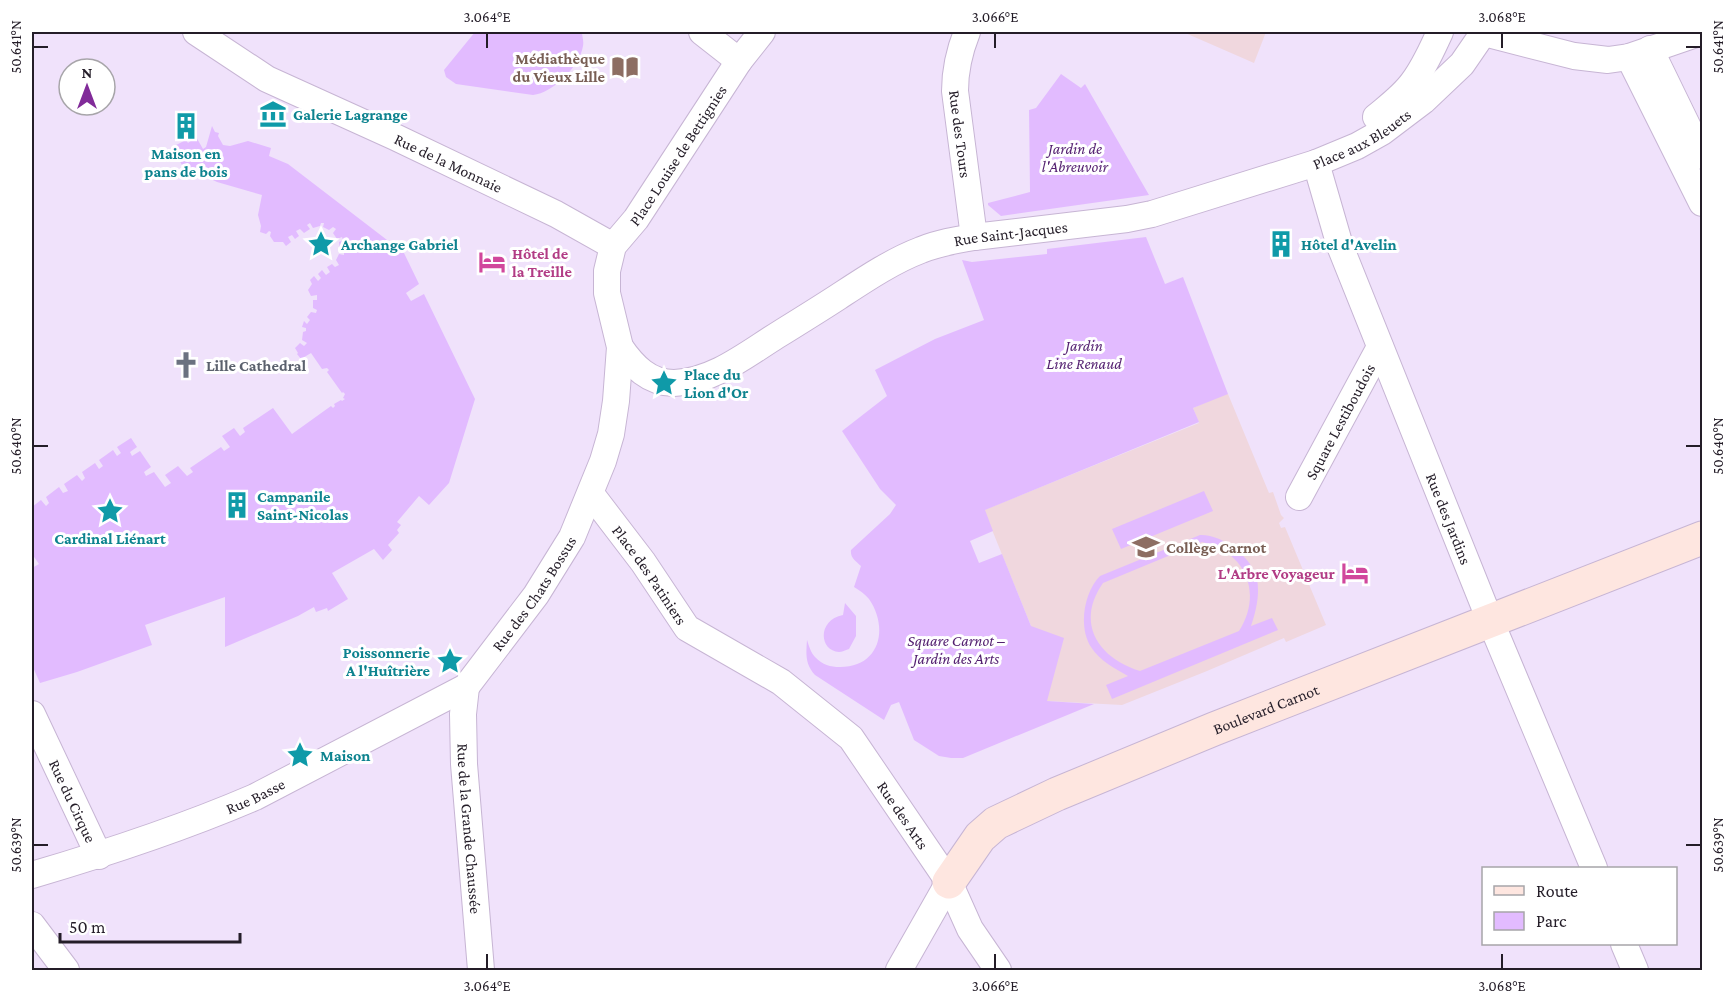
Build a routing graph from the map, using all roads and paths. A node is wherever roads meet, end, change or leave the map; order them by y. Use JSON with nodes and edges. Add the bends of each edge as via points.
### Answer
{"nodes":[{"id":1,"x":196,"y":32,"type":"edge"},
{"id":2,"x":702,"y":32,"type":"edge"},
{"id":3,"x":762,"y":32,"type":"edge"},
{"id":4,"x":967,"y":32,"type":"edge"},
{"id":5,"x":1440,"y":32,"type":"edge"},
{"id":6,"x":1483,"y":32,"type":"edge"},
{"id":7,"x":1702,"y":32,"type":"edge"},
{"id":8,"x":1639,"y":53,"type":"junction"},
{"id":9,"x":739,"y":61,"type":"junction"},
{"id":10,"x":1702,"y":156,"type":"edge"},
{"id":11,"x":1316,"y":163,"type":"junction"},
{"id":12,"x":1702,"y":203,"type":"edge"},
{"id":13,"x":974,"y":237,"type":"junction"},
{"id":14,"x":613,"y":246,"type":"junction"},
{"id":15,"x":620,"y":347,"type":"junction"},
{"id":16,"x":1380,"y":347,"type":"junction"},
{"id":17,"x":591,"y":494,"type":"junction"},
{"id":18,"x":1299,"y":497,"type":"dead end"},
{"id":19,"x":1702,"y":538,"type":"edge"},
{"id":20,"x":1491,"y":620,"type":"junction"},
{"id":21,"x":781,"y":682,"type":"joint"},
{"id":22,"x":466,"y":687,"type":"junction"},
{"id":23,"x":32,"y":714,"type":"edge"},
{"id":24,"x":99,"y":856,"type":"junction"},
{"id":25,"x":1594,"y":867,"type":"edge"},
{"id":26,"x":32,"y":875,"type":"edge"},
{"id":27,"x":949,"y":882,"type":"junction"},
{"id":28,"x":32,"y":925,"type":"edge"},
{"id":29,"x":1624,"y":945,"type":"edge"},
{"id":30,"x":66,"y":970,"type":"edge"},
{"id":31,"x":481,"y":970,"type":"edge"},
{"id":32,"x":899,"y":970,"type":"edge"},
{"id":33,"x":998,"y":970,"type":"edge"},
{"id":34,"x":1635,"y":970,"type":"edge"}],
"edges":[{"from":1,"to":14,"type":"street","name":"Rue de la Monnaie","via":[[267,79],[543,208]]},
{"from":2,"to":9,"type":"street"},
{"from":3,"to":9,"type":"street","name":"Place Louise de Bettignies"},
{"from":4,"to":13,"type":"street","name":"Rue des Tours","via":[[959,51],[955,91]]},
{"from":5,"to":11,"type":"street","name":"Place aux Bleuets","via":[[1405,92]]},
{"from":6,"to":8,"type":"street","via":[[1574,56],[1608,60]]},
{"from":6,"to":11,"type":"street","name":"Place aux Bleuets","via":[[1457,70],[1407,113],[1357,146]]},
{"from":7,"to":8,"type":"street"},
{"from":8,"to":10,"type":"street"},
{"from":8,"to":12,"type":"street"},
{"from":9,"to":14,"type":"street","name":"Place Louise de Bettignies","via":[[636,219]]},
{"from":11,"to":13,"type":"street","name":"Rue Saint-Jacques","via":[[1152,214]]},
{"from":11,"to":16,"type":"street","name":"Rue des Jardins","via":[[1340,246]]},
{"from":13,"to":15,"type":"street","name":"Rue Saint-Jacques","via":[[920,250],[859,283],[731,364],[695,379],[666,382],[652,378]]},
{"from":14,"to":15,"type":"street","name":"Place Louise de Bettignies","via":[[607,293]]},
{"from":15,"to":17,"type":"street","via":[[613,428]]},
{"from":16,"to":18,"type":"street","name":"Square Lestiboudois"},
{"from":16,"to":20,"type":"street","name":"Rue des Jardins"},
{"from":17,"to":21,"type":"street","name":"Place des Patiniers","via":[[687,628]]},
{"from":17,"to":22,"type":"street","name":"Rue des Chats Bossus","via":[[572,537],[536,595]]},
{"from":19,"to":20,"type":"street","name":"Boulevard Carnot"},
{"from":20,"to":25,"type":"street","name":"Rue des Jardins"},
{"from":20,"to":27,"type":"street","name":"Boulevard Carnot","via":[[1214,729],[996,823],[980,837]]},
{"from":21,"to":27,"type":"street","name":"Rue des Arts","via":[[851,738]]},
{"from":22,"to":24,"type":"street","name":"Rue Basse","via":[[255,797]]},
{"from":22,"to":31,"type":"street","name":"Rue de la Grande Chaussée","via":[[464,764]]},
{"from":23,"to":24,"type":"street","name":"Rue du Cirque"},
{"from":24,"to":26,"type":"street","name":"Rue Basse"},
{"from":27,"to":32,"type":"street","name":"Boulevard Carnot"},
{"from":27,"to":33,"type":"street","name":"Rue des Arts","via":[[970,929]]},
{"from":28,"to":30,"type":"street"},
{"from":29,"to":34,"type":"street"}]}
